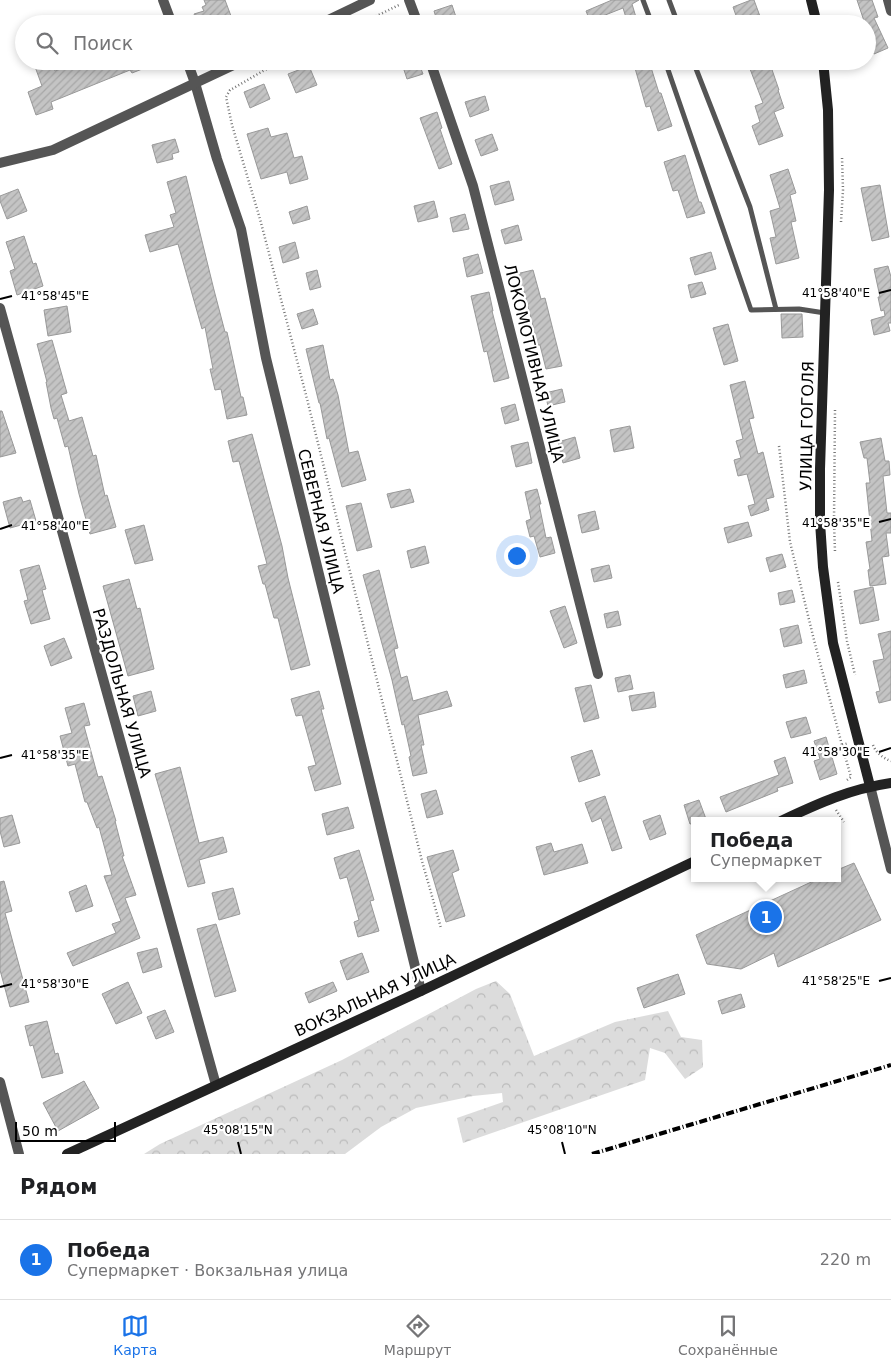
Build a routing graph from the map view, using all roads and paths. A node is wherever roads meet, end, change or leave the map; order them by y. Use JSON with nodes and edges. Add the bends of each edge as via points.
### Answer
{"nodes":[{"id":1,"x":162,"y":0,"type":"edge"},
{"id":2,"x":370,"y":0,"type":"edge"},
{"id":3,"x":410,"y":0,"type":"edge"},
{"id":4,"x":643,"y":0,"type":"edge"},
{"id":5,"x":669,"y":0,"type":"edge"},
{"id":6,"x":811,"y":0,"type":"edge"},
{"id":7,"x":888,"y":0,"type":"edge"},
{"id":8,"x":891,"y":11,"type":"edge"},
{"id":9,"x":168,"y":15,"type":"edge"},
{"id":10,"x":339,"y":15,"type":"edge"},
{"id":11,"x":379,"y":15,"type":"edge"},
{"id":12,"x":415,"y":15,"type":"edge"},
{"id":13,"x":649,"y":15,"type":"edge"},
{"id":14,"x":675,"y":15,"type":"edge"},
{"id":15,"x":815,"y":15,"type":"edge"},
{"id":16,"x":190,"y":70,"type":"edge"},
{"id":17,"x":223,"y":70,"type":"edge"},
{"id":18,"x":264,"y":70,"type":"edge"},
{"id":19,"x":433,"y":70,"type":"edge"},
{"id":20,"x":667,"y":70,"type":"edge"},
{"id":21,"x":697,"y":70,"type":"edge"},
{"id":22,"x":824,"y":70,"type":"edge"},
{"id":23,"x":195,"y":83,"type":"junction"},
{"id":24,"x":841,"y":150,"type":"dead end"},
{"id":25,"x":0,"y":163,"type":"edge"},
{"id":26,"x":841,"y":228,"type":"dead end"},
{"id":27,"x":0,"y":308,"type":"edge"},
{"id":28,"x":776,"y":309,"type":"junction"},
{"id":29,"x":825,"y":313,"type":"junction"},
{"id":30,"x":835,"y":404,"type":"dead end"},
{"id":31,"x":779,"y":446,"type":"dead end"},
{"id":32,"x":835,"y":557,"type":"dead end"},
{"id":33,"x":837,"y":576,"type":"dead end"},
{"id":34,"x":598,"y":674,"type":"dead end"},
{"id":35,"x":856,"y":680,"type":"dead end"},
{"id":36,"x":858,"y":741,"type":"junction"},
{"id":37,"x":842,"y":745,"type":"junction"},
{"id":38,"x":891,"y":761,"type":"edge"},
{"id":39,"x":847,"y":781,"type":"dead end"},
{"id":40,"x":891,"y":783,"type":"edge"},
{"id":41,"x":870,"y":786,"type":"junction"},
{"id":42,"x":830,"y":798,"type":"junction"},
{"id":43,"x":790,"y":817,"type":"edge"},
{"id":44,"x":844,"y":822,"type":"dead end"},
{"id":45,"x":691,"y":863,"type":"edge"},
{"id":46,"x":891,"y":869,"type":"edge"},
{"id":47,"x":441,"y":928,"type":"dead end"},
{"id":48,"x":422,"y":991,"type":"junction"},
{"id":49,"x":0,"y":1082,"type":"edge"},
{"id":50,"x":216,"y":1085,"type":"junction"},
{"id":51,"x":19,"y":1154,"type":"edge"},
{"id":52,"x":68,"y":1154,"type":"edge"}],
"edges":[{"from":1,"to":9,"type":"street"},
{"from":2,"to":10,"type":"street"},
{"from":3,"to":11,"type":"path"},
{"from":3,"to":12,"type":"street"},
{"from":4,"to":13,"type":"lane"},
{"from":5,"to":14,"type":"lane"},
{"from":6,"to":15,"type":"main road"},
{"from":7,"to":8,"type":"street"},
{"from":16,"to":23,"type":"street","name":"СЕВЕРНАЯ УЛИЦА"},
{"from":17,"to":23,"type":"street"},
{"from":18,"to":47,"type":"path","via":[[230,90],[226,97],[306,395]]},
{"from":19,"to":34,"type":"street","name":"ЛОКОМОТИВНАЯ УЛИЦА","via":[[473,186]]},
{"from":20,"to":28,"type":"lane","via":[[751,310]]},
{"from":21,"to":28,"type":"lane","via":[[750,207]]},
{"from":22,"to":29,"type":"main road","name":"УЛИЦА ГОГОЛЯ","via":[[829,190]]},
{"from":23,"to":25,"type":"street","via":[[53,150]]},
{"from":23,"to":48,"type":"street","name":"СЕВЕРНАЯ УЛИЦА","via":[[216,159],[241,229],[266,358]]},
{"from":24,"to":26,"type":"path"},
{"from":27,"to":50,"type":"street","name":"РАЗДОЛЬНАЯ УЛИЦА"},
{"from":28,"to":29,"type":"lane"},
{"from":29,"to":36,"type":"main road","name":"УЛИЦА ГОГОЛЯ","via":[[820,469],[823,568],[834,643]]},
{"from":30,"to":32,"type":"path"},
{"from":31,"to":37,"type":"path","via":[[790,542]]},
{"from":33,"to":35,"type":"path"},
{"from":36,"to":37,"type":"path"},
{"from":36,"to":38,"type":"path","via":[[870,738],[875,751]]},
{"from":36,"to":41,"type":"main road","name":"УЛИЦА ГОГОЛЯ"},
{"from":37,"to":39,"type":"path","via":[[850,777]]},
{"from":40,"to":41,"type":"main road"},
{"from":41,"to":42,"type":"main road"},
{"from":41,"to":46,"type":"street"},
{"from":42,"to":43,"type":"main road"},
{"from":42,"to":44,"type":"path"},
{"from":45,"to":48,"type":"main road","name":"ВОКЗАЛЬНАЯ УЛИЦА"},
{"from":48,"to":50,"type":"main road","name":"ВОКЗАЛЬНАЯ УЛИЦА"},
{"from":49,"to":51,"type":"street"},
{"from":50,"to":52,"type":"main road","name":"ВОКЗАЛЬНАЯ УЛИЦА"}]}
